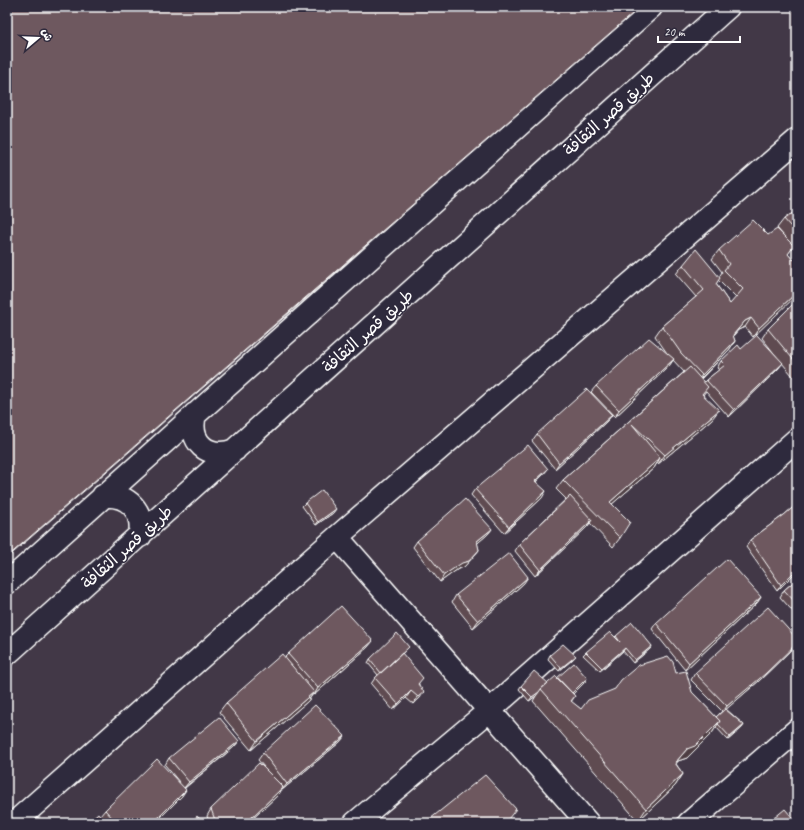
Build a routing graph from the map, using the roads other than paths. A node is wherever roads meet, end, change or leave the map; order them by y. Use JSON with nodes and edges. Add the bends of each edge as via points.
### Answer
{"nodes":[{"id":1,"x":651,"y":7,"type":"edge"},
{"id":2,"x":728,"y":7,"type":"edge"},
{"id":3,"x":797,"y":140,"type":"edge"},
{"id":4,"x":195,"y":414,"type":"junction"},
{"id":5,"x":797,"y":438,"type":"edge"},
{"id":6,"x":235,"y":450,"type":"junction"},
{"id":7,"x":103,"y":496,"type":"junction"},
{"id":8,"x":140,"y":536,"type":"junction"},
{"id":9,"x":336,"y":537,"type":"junction"},
{"id":10,"x":7,"y":583,"type":"edge"},
{"id":11,"x":7,"y":654,"type":"edge"},
{"id":12,"x":490,"y":710,"type":"junction"},
{"id":13,"x":797,"y":730,"type":"edge"},
{"id":14,"x":14,"y":823,"type":"edge"},
{"id":15,"x":355,"y":823,"type":"edge"},
{"id":16,"x":588,"y":823,"type":"edge"},
{"id":17,"x":689,"y":823,"type":"edge"}],
"edges":[{"from":1,"to":4,"type":"street"},
{"from":2,"to":6,"type":"street","name":"طريق قصر الثقافة"},
{"from":3,"to":9,"type":"street"},
{"from":4,"to":6,"type":"street","via":[[193,432],[202,447],[218,454]]},
{"from":4,"to":7,"type":"street"},
{"from":5,"to":12,"type":"street"},
{"from":6,"to":8,"type":"street","name":"طريق قصر الثقافة"},
{"from":7,"to":8,"type":"street","via":[[122,497],[136,509],[141,527]]},
{"from":7,"to":10,"type":"street"},
{"from":8,"to":11,"type":"street","name":"طريق قصر الثقافة"},
{"from":9,"to":12,"type":"street"},
{"from":9,"to":14,"type":"street"},
{"from":12,"to":15,"type":"street"},
{"from":12,"to":16,"type":"street"},
{"from":13,"to":17,"type":"street"}]}
